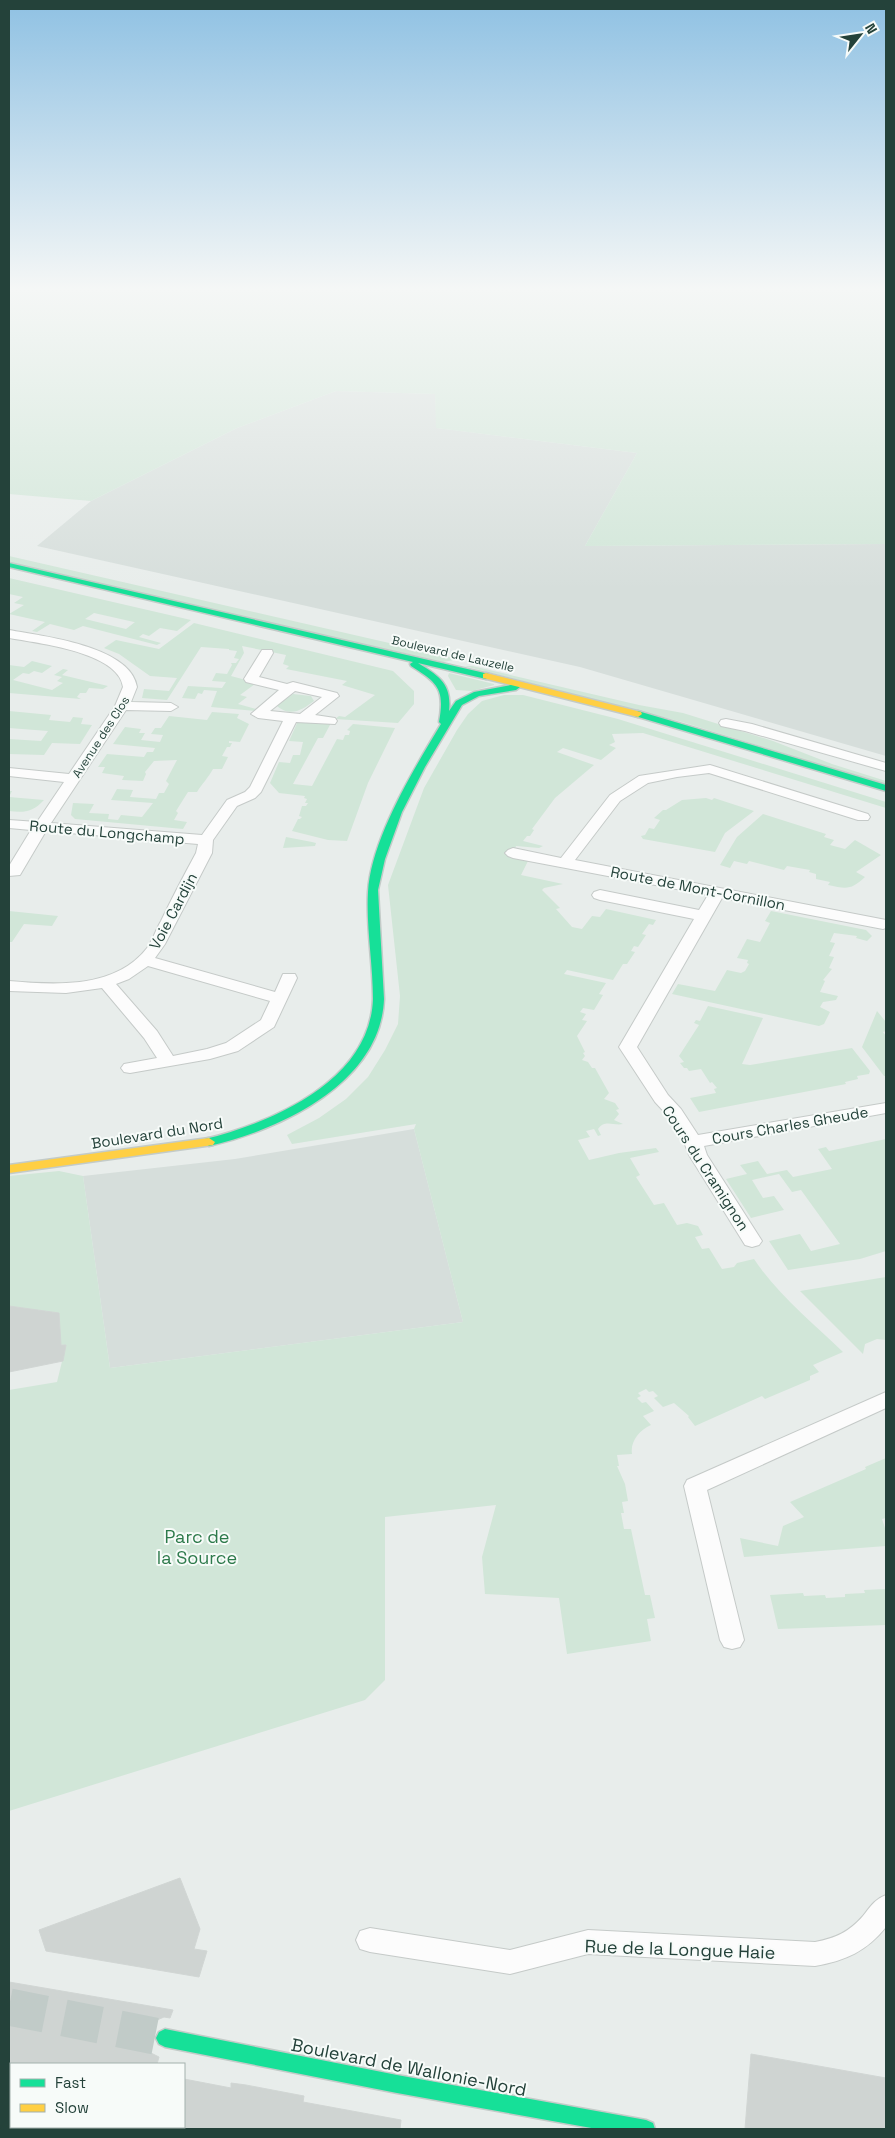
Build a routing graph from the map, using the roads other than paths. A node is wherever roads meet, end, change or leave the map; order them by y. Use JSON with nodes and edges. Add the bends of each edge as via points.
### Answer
{"nodes":[{"id":1,"x":9,"y":553,"type":"edge"},
{"id":2,"x":9,"y":565,"type":"edge"},
{"id":3,"x":111,"y":577,"type":"dead end"},
{"id":4,"x":9,"y":634,"type":"edge"},
{"id":5,"x":267,"y":653,"type":"dead end"},
{"id":6,"x":392,"y":654,"type":"junction"},
{"id":7,"x":443,"y":665,"type":"junction"},
{"id":8,"x":491,"y":665,"type":"dead end"},
{"id":9,"x":433,"y":676,"type":"junction"},
{"id":10,"x":529,"y":686,"type":"junction"},
{"id":11,"x":289,"y":689,"type":"junction"},
{"id":12,"x":122,"y":706,"type":"junction"},
{"id":13,"x":171,"y":707,"type":"dead end"},
{"id":14,"x":298,"y":717,"type":"junction"},
{"id":15,"x":330,"y":721,"type":"dead end"},
{"id":16,"x":721,"y":721,"type":"joint"},
{"id":17,"x":441,"y":732,"type":"junction"},
{"id":18,"x":886,"y":767,"type":"edge"},
{"id":19,"x":9,"y":772,"type":"edge"},
{"id":20,"x":886,"y":774,"type":"edge"},
{"id":21,"x":74,"y":779,"type":"junction"},
{"id":22,"x":886,"y":788,"type":"edge"},
{"id":23,"x":863,"y":817,"type":"dead end"},
{"id":24,"x":9,"y":824,"type":"edge"},
{"id":25,"x":42,"y":827,"type":"junction"},
{"id":26,"x":206,"y":840,"type":"junction"},
{"id":27,"x":513,"y":853,"type":"dead end"},
{"id":28,"x":566,"y":862,"type":"junction"},
{"id":29,"x":9,"y":871,"type":"edge"},
{"id":30,"x":717,"y":892,"type":"junction"},
{"id":31,"x":600,"y":895,"type":"dead end"},
{"id":32,"x":705,"y":916,"type":"junction"},
{"id":33,"x":885,"y":924,"type":"edge"},
{"id":34,"x":145,"y":960,"type":"junction"},
{"id":35,"x":289,"y":978,"type":"dead end"},
{"id":36,"x":105,"y":981,"type":"junction"},
{"id":37,"x":9,"y":986,"type":"edge"},
{"id":38,"x":280,"y":999,"type":"junction"},
{"id":39,"x":168,"y":1062,"type":"junction"},
{"id":40,"x":130,"y":1068,"type":"dead end"},
{"id":41,"x":886,"y":1108,"type":"edge"},
{"id":42,"x":693,"y":1142,"type":"junction"},
{"id":43,"x":9,"y":1169,"type":"edge"},
{"id":44,"x":752,"y":1241,"type":"dead end"},
{"id":45,"x":886,"y":1399,"type":"edge"},
{"id":46,"x":732,"y":1640,"type":"dead end"},
{"id":47,"x":886,"y":1907,"type":"edge"},
{"id":48,"x":370,"y":1940,"type":"dead end"},
{"id":49,"x":165,"y":2038,"type":"tunnel mouth"},
{"id":50,"x":646,"y":2129,"type":"edge"}],
"edges":[{"from":1,"to":3,"type":"main road"},
{"from":2,"to":6,"type":"main road","name":"Boulevard de Lauzelle"},
{"from":4,"to":12,"type":"street","name":"Avenue des Clos","via":[[81,650],[112,662],[121,669],[130,684],[130,693]]},
{"from":5,"to":11,"type":"street","via":[[251,679]]},
{"from":6,"to":7,"type":"main road","name":"Boulevard de Lauzelle"},
{"from":6,"to":9,"type":"main road","name":"Boulevard du Nord"},
{"from":7,"to":8,"type":"main road"},
{"from":7,"to":9,"type":"main road"},
{"from":7,"to":10,"type":"main road","name":"Boulevard de Lauzelle"},
{"from":9,"to":17,"type":"main road","name":"Boulevard du Nord","via":[[443,684],[449,701]]},
{"from":10,"to":17,"type":"main road","name":"Boulevard du Nord","via":[[477,694],[459,703]]},
{"from":10,"to":22,"type":"main road","name":"Boulevard de Lauzelle","via":[[676,724]]},
{"from":11,"to":14,"type":"street","via":[[258,714]]},
{"from":11,"to":14,"type":"street","via":[[293,686],[332,696]]},
{"from":12,"to":13,"type":"street"},
{"from":12,"to":21,"type":"street","name":"Avenue des Clos"},
{"from":14,"to":15,"type":"street"},
{"from":14,"to":26,"type":"street","name":"Voie Cardijn","via":[[256,790],[232,803]]},
{"from":16,"to":18,"type":"street"},
{"from":16,"to":20,"type":"main road"},
{"from":17,"to":43,"type":"main road","name":"Boulevard du Nord","via":[[394,818],[380,855],[373,886],[378,1014],[372,1036],[352,1066],[320,1095],[301,1107],[229,1138],[193,1146]]},
{"from":19,"to":21,"type":"street"},
{"from":21,"to":25,"type":"street","name":"Avenue des Clos"},
{"from":23,"to":28,"type":"street","via":[[710,769],[677,773],[644,779],[615,798]]},
{"from":24,"to":25,"type":"street","name":"Route du Longchamp"},
{"from":25,"to":26,"type":"street","name":"Route du Longchamp"},
{"from":25,"to":29,"type":"street","name":"Avenue des Clos","via":[[15,872]]},
{"from":26,"to":34,"type":"street","name":"Voie Cardijn","via":[[204,853],[153,951]]},
{"from":27,"to":28,"type":"street","name":"Route de Mont-Cornillon"},
{"from":28,"to":30,"type":"street","name":"Route de Mont-Cornillon"},
{"from":30,"to":32,"type":"street","name":"Cours du Cramignon"},
{"from":30,"to":33,"type":"street","name":"Route de Mont-Cornillon"},
{"from":31,"to":32,"type":"street"},
{"from":32,"to":42,"type":"street","name":"Cours du Cramignon","via":[[628,1047]]},
{"from":34,"to":36,"type":"street","name":"Voie Cardijn"},
{"from":34,"to":38,"type":"street"},
{"from":35,"to":38,"type":"street"},
{"from":36,"to":37,"type":"street","name":"Voie Cardijn","via":[[58,990]]},
{"from":36,"to":39,"type":"street","via":[[151,1036]]},
{"from":38,"to":39,"type":"street","via":[[268,1023],[232,1047]]},
{"from":39,"to":40,"type":"street"},
{"from":41,"to":42,"type":"street","name":"Cours Charles Gheude"},
{"from":42,"to":44,"type":"street","name":"Cours du Cramignon"},
{"from":45,"to":46,"type":"street","via":[[695,1486]]},
{"from":47,"to":48,"type":"street","name":"Rue de la Longue Haie","via":[[862,1937],[837,1951],[815,1954],[588,1942],[510,1962]]},
{"from":49,"to":50,"type":"main road","name":"Boulevard de Wallonie-Nord"}]}
